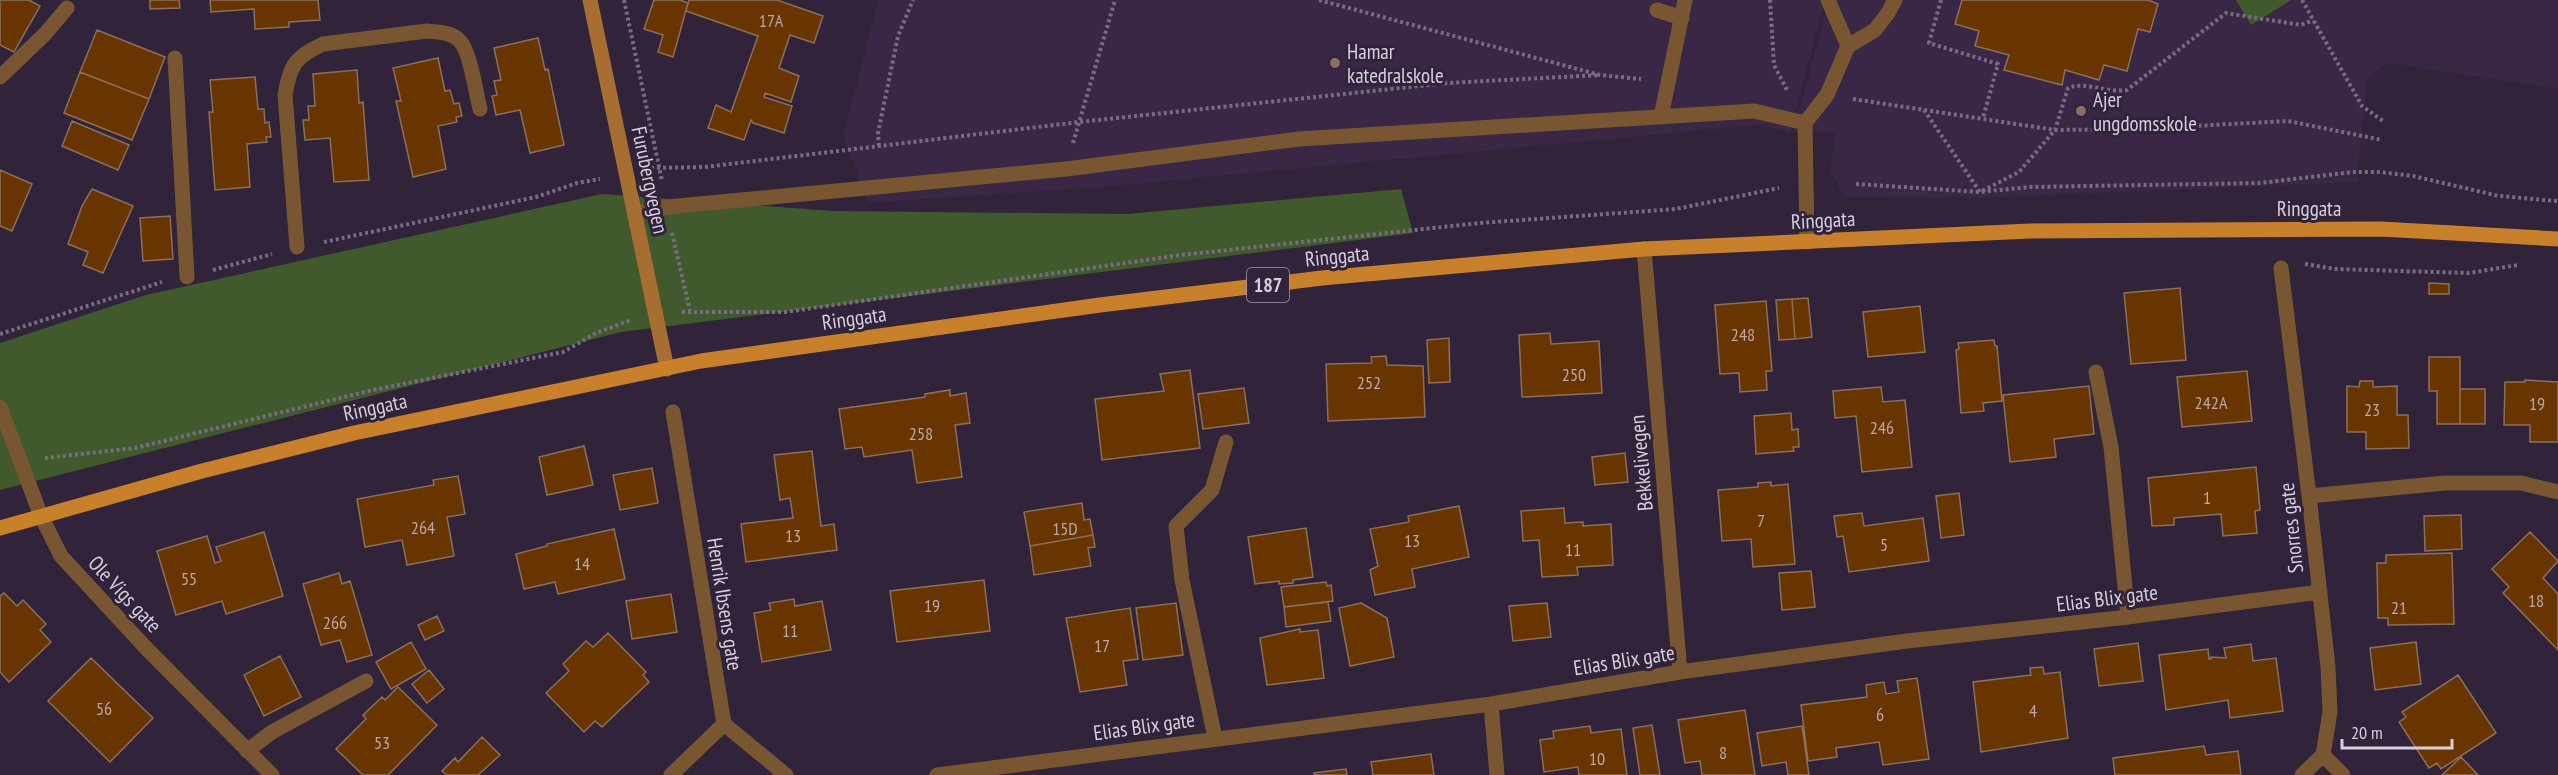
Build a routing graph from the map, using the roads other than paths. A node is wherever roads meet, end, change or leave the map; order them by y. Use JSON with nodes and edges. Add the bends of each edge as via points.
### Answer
{"nodes":[{"id":1,"x":590,"y":0,"type":"edge"},
{"id":2,"x":1685,"y":0,"type":"edge"},
{"id":3,"x":1828,"y":0,"type":"edge"},
{"id":4,"x":1894,"y":0,"type":"edge"},
{"id":5,"x":67,"y":8,"type":"dead end"},
{"id":6,"x":1657,"y":10,"type":"dead end"},
{"id":7,"x":1682,"y":18,"type":"junction"},
{"id":8,"x":1848,"y":46,"type":"junction"},
{"id":9,"x":175,"y":58,"type":"dead end"},
{"id":10,"x":0,"y":77,"type":"edge"},
{"id":11,"x":480,"y":109,"type":"dead end"},
{"id":12,"x":1661,"y":117,"type":"junction"},
{"id":13,"x":1805,"y":123,"type":"junction"},
{"id":14,"x":636,"y":213,"type":"junction"},
{"id":15,"x":2558,"y":239,"type":"edge"},
{"id":16,"x":1807,"y":242,"type":"junction"},
{"id":17,"x":297,"y":247,"type":"dead end"},
{"id":18,"x":1644,"y":249,"type":"junction"},
{"id":19,"x":2281,"y":268,"type":"dead end"},
{"id":20,"x":187,"y":277,"type":"dead end"},
{"id":21,"x":667,"y":369,"type":"junction"},
{"id":22,"x":2096,"y":372,"type":"dead end"},
{"id":23,"x":0,"y":407,"type":"edge"},
{"id":24,"x":673,"y":412,"type":"dead end"},
{"id":25,"x":1226,"y":442,"type":"dead end"},
{"id":26,"x":2558,"y":492,"type":"edge"},
{"id":27,"x":2309,"y":496,"type":"junction"},
{"id":28,"x":41,"y":516,"type":"junction"},
{"id":29,"x":0,"y":528,"type":"edge"},
{"id":30,"x":2320,"y":592,"type":"junction"},
{"id":31,"x":2128,"y":617,"type":"junction"},
{"id":32,"x":1680,"y":672,"type":"junction"},
{"id":33,"x":366,"y":681,"type":"dead end"},
{"id":34,"x":1491,"y":704,"type":"junction"},
{"id":35,"x":724,"y":724,"type":"junction"},
{"id":36,"x":1215,"y":738,"type":"junction"},
{"id":37,"x":247,"y":751,"type":"junction"},
{"id":38,"x":2323,"y":756,"type":"junction"},
{"id":39,"x":272,"y":775,"type":"edge"},
{"id":40,"x":671,"y":775,"type":"edge"},
{"id":41,"x":786,"y":775,"type":"edge"},
{"id":42,"x":937,"y":775,"type":"edge"},
{"id":43,"x":1497,"y":775,"type":"edge"},
{"id":44,"x":2302,"y":775,"type":"edge"},
{"id":45,"x":2343,"y":775,"type":"edge"}],
"edges":[{"from":1,"to":14,"type":"main road","name":"Furubergvegen"},
{"from":2,"to":7,"type":"street"},
{"from":3,"to":8,"type":"street"},
{"from":4,"to":8,"type":"street","via":[[1875,30]]},
{"from":5,"to":10,"type":"street"},
{"from":6,"to":7,"type":"street"},
{"from":7,"to":12,"type":"street"},
{"from":8,"to":13,"type":"street","via":[[1827,95]]},
{"from":9,"to":20,"type":"street"},
{"from":11,"to":17,"type":"street","via":[[466,52],[460,40],[444,32],[323,44],[308,51],[288,72],[285,95]]},
{"from":12,"to":13,"type":"street","via":[[1754,111]]},
{"from":12,"to":14,"type":"street","via":[[1299,139],[1066,169]]},
{"from":13,"to":16,"type":"street"},
{"from":14,"to":21,"type":"main road","name":"Furubergvegen"},
{"from":15,"to":16,"type":"main road","name":"Ringgata","number":"187","via":[[2313,229],[2030,231]]},
{"from":16,"to":18,"type":"main road","name":"Ringgata","number":"187"},
{"from":18,"to":21,"type":"main road","name":"Ringgata","number":"187","via":[[1322,278],[1112,303]]},
{"from":18,"to":32,"type":"street","name":"Bekkelivegen"},
{"from":19,"to":27,"type":"street","name":"Snorres gate"},
{"from":21,"to":28,"type":"main road","name":"Ringgata","number":"187","via":[[354,433]]},
{"from":22,"to":31,"type":"street","via":[[2110,447]]},
{"from":23,"to":28,"type":"street","name":"Ole Vigs gate"},
{"from":24,"to":35,"type":"street","name":"Henrik Ibsens gate"},
{"from":25,"to":36,"type":"street","via":[[1212,490],[1176,526],[1182,580]]},
{"from":26,"to":27,"type":"street","via":[[2521,483],[2445,483]]},
{"from":27,"to":30,"type":"street","name":"Snorres gate"},
{"from":28,"to":29,"type":"main road","name":"Ringgata","number":"187"},
{"from":28,"to":37,"type":"street","name":"Ole Vigs gate","via":[[61,556]]},
{"from":30,"to":31,"type":"street","name":"Elias Blix gate"},
{"from":30,"to":38,"type":"street","name":"Snorres gate","via":[[2330,712]]},
{"from":31,"to":32,"type":"street","name":"Elias Blix gate","via":[[1907,641]]},
{"from":32,"to":34,"type":"street","name":"Elias Blix gate"},
{"from":33,"to":37,"type":"street","via":[[272,732]]},
{"from":34,"to":36,"type":"street","name":"Elias Blix gate"},
{"from":34,"to":43,"type":"street"},
{"from":35,"to":40,"type":"street"},
{"from":35,"to":41,"type":"street"},
{"from":36,"to":42,"type":"street","name":"Elias Blix gate"},
{"from":37,"to":39,"type":"street","name":"Ole Vigs gate"},
{"from":38,"to":44,"type":"street"},
{"from":38,"to":45,"type":"street"}]}
